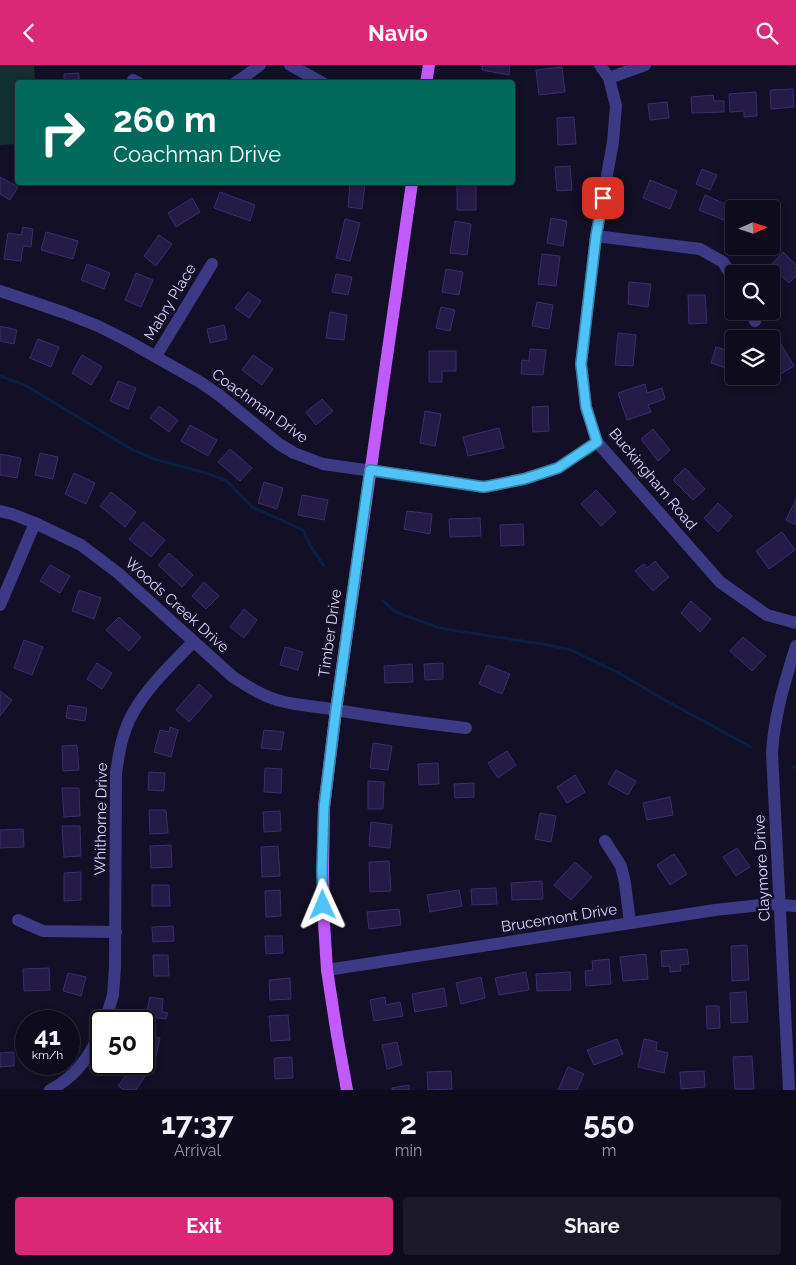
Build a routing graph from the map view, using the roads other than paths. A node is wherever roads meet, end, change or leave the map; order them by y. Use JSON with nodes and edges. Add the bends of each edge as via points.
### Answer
{"nodes":[{"id":1,"x":260,"y":65,"type":"edge"},
{"id":2,"x":290,"y":65,"type":"edge"},
{"id":3,"x":429,"y":65,"type":"edge"},
{"id":4,"x":600,"y":65,"type":"edge"},
{"id":5,"x":645,"y":65,"type":"edge"},
{"id":6,"x":610,"y":78,"type":"junction"},
{"id":7,"x":240,"y":80,"type":"edge"},
{"id":8,"x":318,"y":80,"type":"edge"},
{"id":9,"x":426,"y":80,"type":"edge"},
{"id":10,"x":412,"y":185,"type":"edge"},
{"id":11,"x":596,"y":236,"type":"junction"},
{"id":12,"x":212,"y":263,"type":"dead end"},
{"id":13,"x":725,"y":265,"type":"edge"},
{"id":14,"x":0,"y":291,"type":"edge"},
{"id":15,"x":156,"y":356,"type":"junction"},
{"id":16,"x":597,"y":442,"type":"junction"},
{"id":17,"x":370,"y":470,"type":"junction"},
{"id":18,"x":0,"y":511,"type":"edge"},
{"id":19,"x":35,"y":523,"type":"junction"},
{"id":20,"x":0,"y":605,"type":"edge"},
{"id":21,"x":796,"y":623,"type":"edge"},
{"id":22,"x":193,"y":642,"type":"junction"},
{"id":23,"x":796,"y":646,"type":"edge"},
{"id":24,"x":336,"y":710,"type":"junction"},
{"id":25,"x":466,"y":729,"type":"dead end"},
{"id":26,"x":605,"y":841,"type":"dead end"},
{"id":27,"x":780,"y":905,"type":"junction"},
{"id":28,"x":796,"y":906,"type":"edge"},
{"id":29,"x":18,"y":919,"type":"dead end"},
{"id":30,"x":630,"y":923,"type":"junction"},
{"id":31,"x":116,"y":932,"type":"junction"},
{"id":32,"x":327,"y":970,"type":"junction"},
{"id":33,"x":108,"y":1010,"type":"edge"},
{"id":34,"x":90,"y":1051,"type":"edge"},
{"id":35,"x":50,"y":1090,"type":"edge"},
{"id":36,"x":348,"y":1090,"type":"edge"},
{"id":37,"x":789,"y":1090,"type":"edge"}],
"edges":[{"from":1,"to":7,"type":"street"},
{"from":2,"to":8,"type":"street"},
{"from":3,"to":9,"type":"main road"},
{"from":4,"to":6,"type":"street","name":"Buckingham Road"},
{"from":5,"to":6,"type":"street"},
{"from":6,"to":11,"type":"street","name":"Buckingham Road","via":[[616,107],[613,142]]},
{"from":10,"to":17,"type":"main road","name":"Timber Drive"},
{"from":11,"to":13,"type":"street","via":[[700,249]]},
{"from":11,"to":16,"type":"street","name":"Buckingham Road","via":[[581,364],[586,407]]},
{"from":12,"to":15,"type":"street","name":"Mabry Place"},
{"from":14,"to":15,"type":"street","name":"Coachman Drive","via":[[98,326]]},
{"from":15,"to":17,"type":"street","name":"Coachman Drive","via":[[206,386],[294,453],[323,464]]},
{"from":16,"to":17,"type":"street","name":"Coachman Drive","via":[[558,468],[484,487]]},
{"from":16,"to":21,"type":"street","name":"Buckingham Road","via":[[720,582],[767,615]]},
{"from":17,"to":24,"type":"main road","name":"Timber Drive"},
{"from":18,"to":19,"type":"street","name":"Woods Creek Drive"},
{"from":19,"to":20,"type":"street"},
{"from":19,"to":22,"type":"street","name":"Woods Creek Drive","via":[[88,550]]},
{"from":22,"to":24,"type":"street","name":"Woods Creek Drive","via":[[233,677],[263,695]]},
{"from":22,"to":31,"type":"street","name":"Whithorne Drive","via":[[145,696],[124,733],[115,782]]},
{"from":23,"to":27,"type":"street","name":"Claymore Drive","via":[[773,735]]},
{"from":24,"to":25,"type":"street","name":"Woods Creek Drive"},
{"from":24,"to":32,"type":"main road","name":"Timber Drive","via":[[324,807],[322,870]]},
{"from":26,"to":30,"type":"street","via":[[621,866]]},
{"from":27,"to":28,"type":"street","name":"Brucemont Drive"},
{"from":27,"to":30,"type":"street","name":"Brucemont Drive","via":[[747,906]]},
{"from":27,"to":37,"type":"street","name":"Claymore Drive"},
{"from":29,"to":31,"type":"street","via":[[43,931]]},
{"from":30,"to":32,"type":"street","name":"Brucemont Drive"},
{"from":31,"to":33,"type":"street","name":"Whithorne Drive","via":[[113,995]]},
{"from":32,"to":36,"type":"main road","name":"Timber Drive"},
{"from":34,"to":35,"type":"street","via":[[68,1078]]}]}
